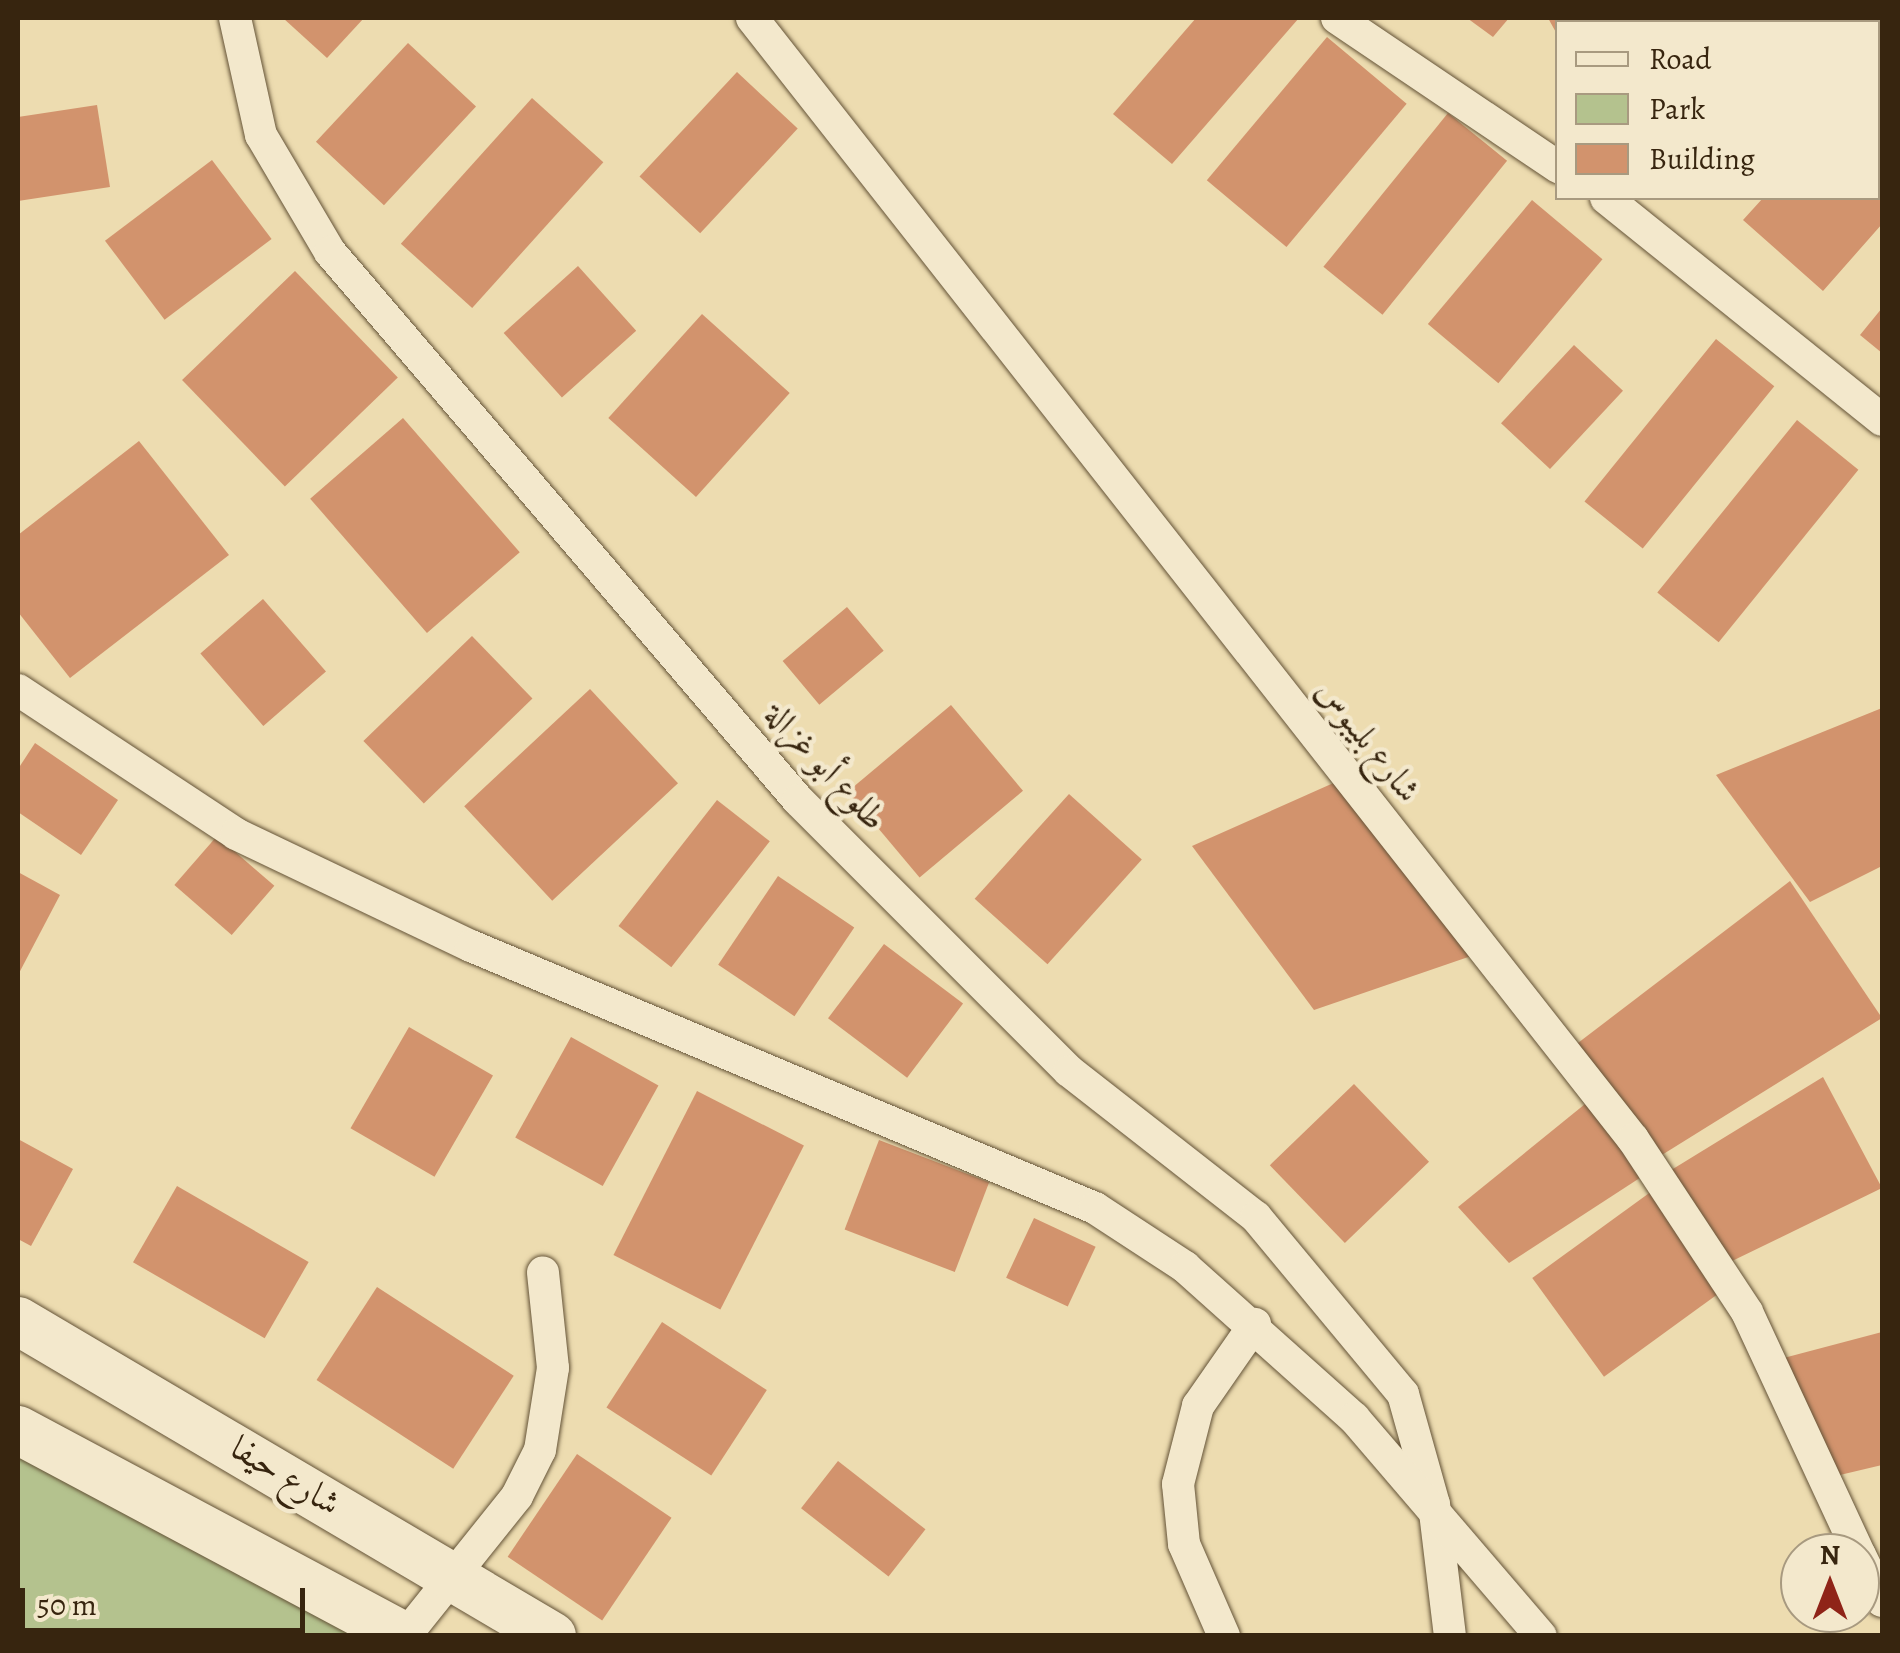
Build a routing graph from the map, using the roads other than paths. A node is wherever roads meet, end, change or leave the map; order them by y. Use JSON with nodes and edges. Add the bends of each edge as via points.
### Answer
{"nodes":[{"id":1,"x":234,"y":18,"type":"edge"},
{"id":2,"x":752,"y":18,"type":"edge"},
{"id":3,"x":1337,"y":18,"type":"edge"},
{"id":4,"x":1555,"y":165,"type":"edge"},
{"id":5,"x":1608,"y":200,"type":"edge"},
{"id":6,"x":1882,"y":420,"type":"edge"},
{"id":7,"x":18,"y":690,"type":"edge"},
{"id":8,"x":543,"y":1273,"type":"dead end"},
{"id":9,"x":18,"y":1321,"type":"edge"},
{"id":10,"x":1255,"y":1324,"type":"junction"},
{"id":11,"x":18,"y":1430,"type":"edge"},
{"id":12,"x":1434,"y":1504,"type":"junction"},
{"id":13,"x":1850,"y":1533,"type":"edge"},
{"id":14,"x":451,"y":1575,"type":"junction"},
{"id":15,"x":1491,"y":1578,"type":"junction"},
{"id":16,"x":1446,"y":1621,"type":"edge"},
{"id":17,"x":404,"y":1636,"type":"edge"},
{"id":18,"x":552,"y":1636,"type":"edge"},
{"id":19,"x":1224,"y":1636,"type":"edge"},
{"id":20,"x":1540,"y":1636,"type":"edge"}],
"edges":[{"from":1,"to":12,"type":"street","name":"طلوع أبو غزالة","via":[[262,135],[330,252],[798,800],[1069,1072],[1256,1217],[1404,1394]]},
{"from":2,"to":13,"type":"street","name":"شارع بليبوس","via":[[1634,1139],[1747,1312]]},
{"from":3,"to":4,"type":"street"},
{"from":5,"to":6,"type":"street"},
{"from":7,"to":10,"type":"street","via":[[236,834],[470,946],[1094,1208]]},
{"from":8,"to":14,"type":"street","via":[[553,1368],[540,1450],[517,1496]]},
{"from":9,"to":14,"type":"main road","name":"شارع حيفا"},
{"from":10,"to":12,"type":"street"},
{"from":10,"to":19,"type":"street","via":[[1198,1406],[1178,1484],[1184,1544]]},
{"from":11,"to":17,"type":"main road"},
{"from":12,"to":15,"type":"street"},
{"from":12,"to":16,"type":"street"},
{"from":14,"to":17,"type":"street"},
{"from":14,"to":18,"type":"main road","name":"شارع حيفا"},
{"from":15,"to":16,"type":"street"},
{"from":15,"to":20,"type":"street"}]}
